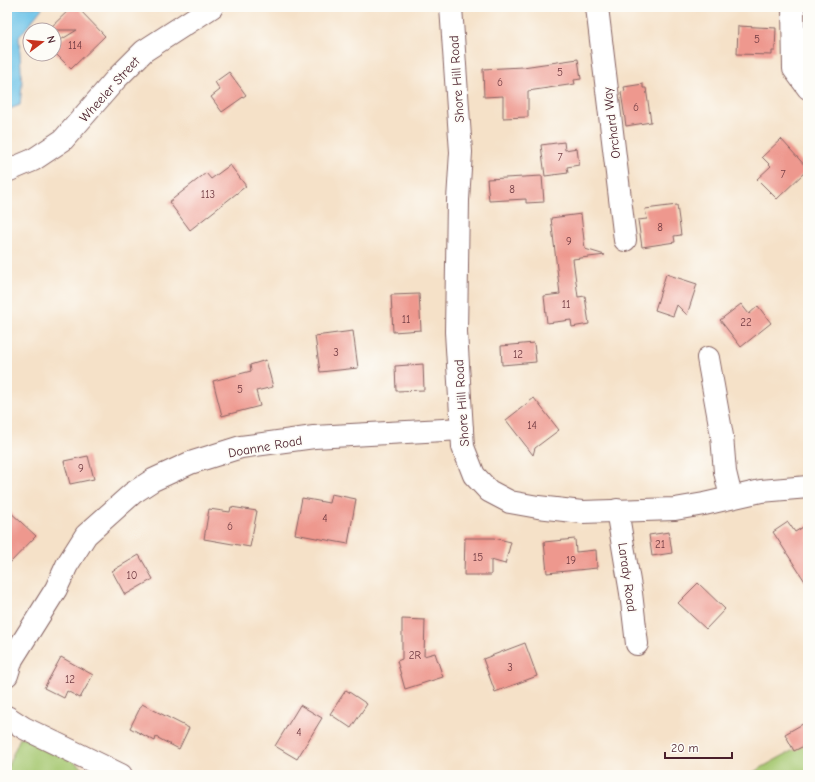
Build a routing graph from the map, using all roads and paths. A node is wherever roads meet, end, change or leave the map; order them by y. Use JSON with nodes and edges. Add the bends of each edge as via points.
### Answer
{"nodes":[{"id":1,"x":212,"y":7,"type":"edge"},
{"id":2,"x":451,"y":7,"type":"edge"},
{"id":3,"x":597,"y":7,"type":"edge"},
{"id":4,"x":793,"y":7,"type":"edge"},
{"id":5,"x":808,"y":88,"type":"edge"},
{"id":6,"x":7,"y":172,"type":"edge"},
{"id":7,"x":625,"y":240,"type":"dead end"},
{"id":8,"x":708,"y":358,"type":"dead end"},
{"id":9,"x":462,"y":429,"type":"junction"},
{"id":10,"x":808,"y":487,"type":"edge"},
{"id":11,"x":731,"y":497,"type":"junction"},
{"id":12,"x":617,"y":510,"type":"junction"},
{"id":13,"x":637,"y":644,"type":"dead end"},
{"id":14,"x":7,"y":675,"type":"edge"},
{"id":15,"x":7,"y":717,"type":"edge"},
{"id":16,"x":121,"y":775,"type":"edge"}],
"edges":[{"from":1,"to":6,"type":"street","name":"Wheeler Street","via":[[144,51],[63,140],[34,160]]},
{"from":2,"to":9,"type":"street","name":"Shore Hill Road","via":[[461,152],[456,332]]},
{"from":3,"to":7,"type":"street","name":"Orchard Way"},
{"from":4,"to":5,"type":"street","via":[[794,69]]},
{"from":8,"to":11,"type":"street"},
{"from":9,"to":12,"type":"street","name":"Shore Hill Road","via":[[463,446],[474,475],[489,491],[510,502],[538,508],[582,512]]},
{"from":9,"to":14,"type":"street","name":"Doanne Road","via":[[330,436],[241,447],[190,463],[153,480],[109,512],[86,534],[56,589],[12,659]]},
{"from":10,"to":11,"type":"street","name":"Shore Hill Road"},
{"from":11,"to":12,"type":"street","name":"Shore Hill Road","via":[[675,509]]},
{"from":12,"to":13,"type":"street","name":"Larady Road"},
{"from":15,"to":16,"type":"street","via":[[24,728]]}]}
